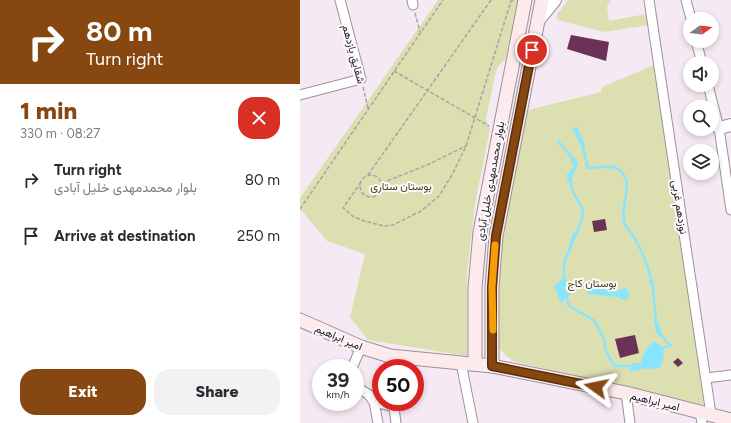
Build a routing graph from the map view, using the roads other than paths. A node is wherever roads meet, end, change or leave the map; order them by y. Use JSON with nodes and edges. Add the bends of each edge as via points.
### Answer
{"nodes":[{"id":1,"x":340,"y":0,"type":"edge"},
{"id":2,"x":525,"y":0,"type":"edge"},
{"id":3,"x":542,"y":0,"type":"edge"},
{"id":4,"x":556,"y":0,"type":"edge"},
{"id":5,"x":649,"y":0,"type":"edge"},
{"id":6,"x":686,"y":0,"type":"edge"},
{"id":7,"x":689,"y":12,"type":"edge"},
{"id":8,"x":538,"y":21,"type":"junction"},
{"id":9,"x":711,"y":92,"type":"edge"},
{"id":10,"x":300,"y":95,"type":"edge"},
{"id":11,"x":725,"y":126,"type":"edge"},
{"id":12,"x":731,"y":210,"type":"edge"},
{"id":13,"x":300,"y":320,"type":"edge"},
{"id":14,"x":476,"y":340,"type":"junction"},
{"id":15,"x":493,"y":342,"type":"junction"},
{"id":16,"x":361,"y":347,"type":"junction"},
{"id":17,"x":356,"y":359,"type":"edge"},
{"id":18,"x":461,"y":363,"type":"junction"},
{"id":19,"x":475,"y":364,"type":"junction"},
{"id":20,"x":492,"y":366,"type":"junction"},
{"id":21,"x":731,"y":375,"type":"edge"},
{"id":22,"x":706,"y":378,"type":"junction"},
{"id":23,"x":364,"y":392,"type":"edge"},
{"id":24,"x":626,"y":394,"type":"junction"},
{"id":25,"x":372,"y":399,"type":"edge"},
{"id":26,"x":376,"y":411,"type":"edge"},
{"id":27,"x":394,"y":411,"type":"edge"},
{"id":28,"x":704,"y":416,"type":"edge"},
{"id":29,"x":731,"y":420,"type":"edge"},
{"id":30,"x":378,"y":423,"type":"edge"},
{"id":31,"x":396,"y":423,"type":"edge"},
{"id":32,"x":472,"y":423,"type":"edge"},
{"id":33,"x":630,"y":423,"type":"edge"}],
"edges":[{"from":1,"to":10,"type":"street","name":"شقایق یازدهم","via":[[361,79]]},
{"from":2,"to":14,"type":"main road","name":"بلوار محمدمهدی خلیل آبادی","via":[[480,232],[475,288]]},
{"from":3,"to":8,"type":"main road","name":"بلوار محمدمهدی خلیل آبادی"},
{"from":4,"to":8,"type":"street"},
{"from":5,"to":22,"type":"street","name":"نوزدهم غربی"},
{"from":6,"to":7,"type":"street"},
{"from":8,"to":15,"type":"main road","name":"بلوار محمدمهدی خلیل آبادی","via":[[496,236],[492,287]]},
{"from":9,"to":11,"type":"street"},
{"from":11,"to":12,"type":"street"},
{"from":13,"to":16,"type":"main road","name":"امیر ابراهیم"},
{"from":14,"to":15,"type":"main road","via":[[484,346],[489,346]]},
{"from":14,"to":19,"type":"main road","name":"بلوار محمدمهدی خلیل آبادی"},
{"from":15,"to":20,"type":"main road","name":"بلوار محمدمهدی خلیل آبادی"},
{"from":16,"to":17,"type":"street"},
{"from":16,"to":18,"type":"main road","name":"امیر ابراهیم","via":[[390,356]]},
{"from":18,"to":19,"type":"main road","name":"امیر ابراهیم"},
{"from":18,"to":32,"type":"street"},
{"from":19,"to":20,"type":"main road","name":"امیر ابراهیم"},
{"from":20,"to":24,"type":"main road","name":"امیر ابراهیم"},
{"from":21,"to":22,"type":"street"},
{"from":22,"to":28,"type":"street","name":"نوزدهم غربی"},
{"from":23,"to":25,"type":"street"},
{"from":24,"to":28,"type":"main road","name":"امیر ابراهیم"},
{"from":24,"to":33,"type":"street"},
{"from":26,"to":30,"type":"street"},
{"from":27,"to":31,"type":"street"},
{"from":28,"to":29,"type":"main road","name":"امیر ابراهیم"}]}
